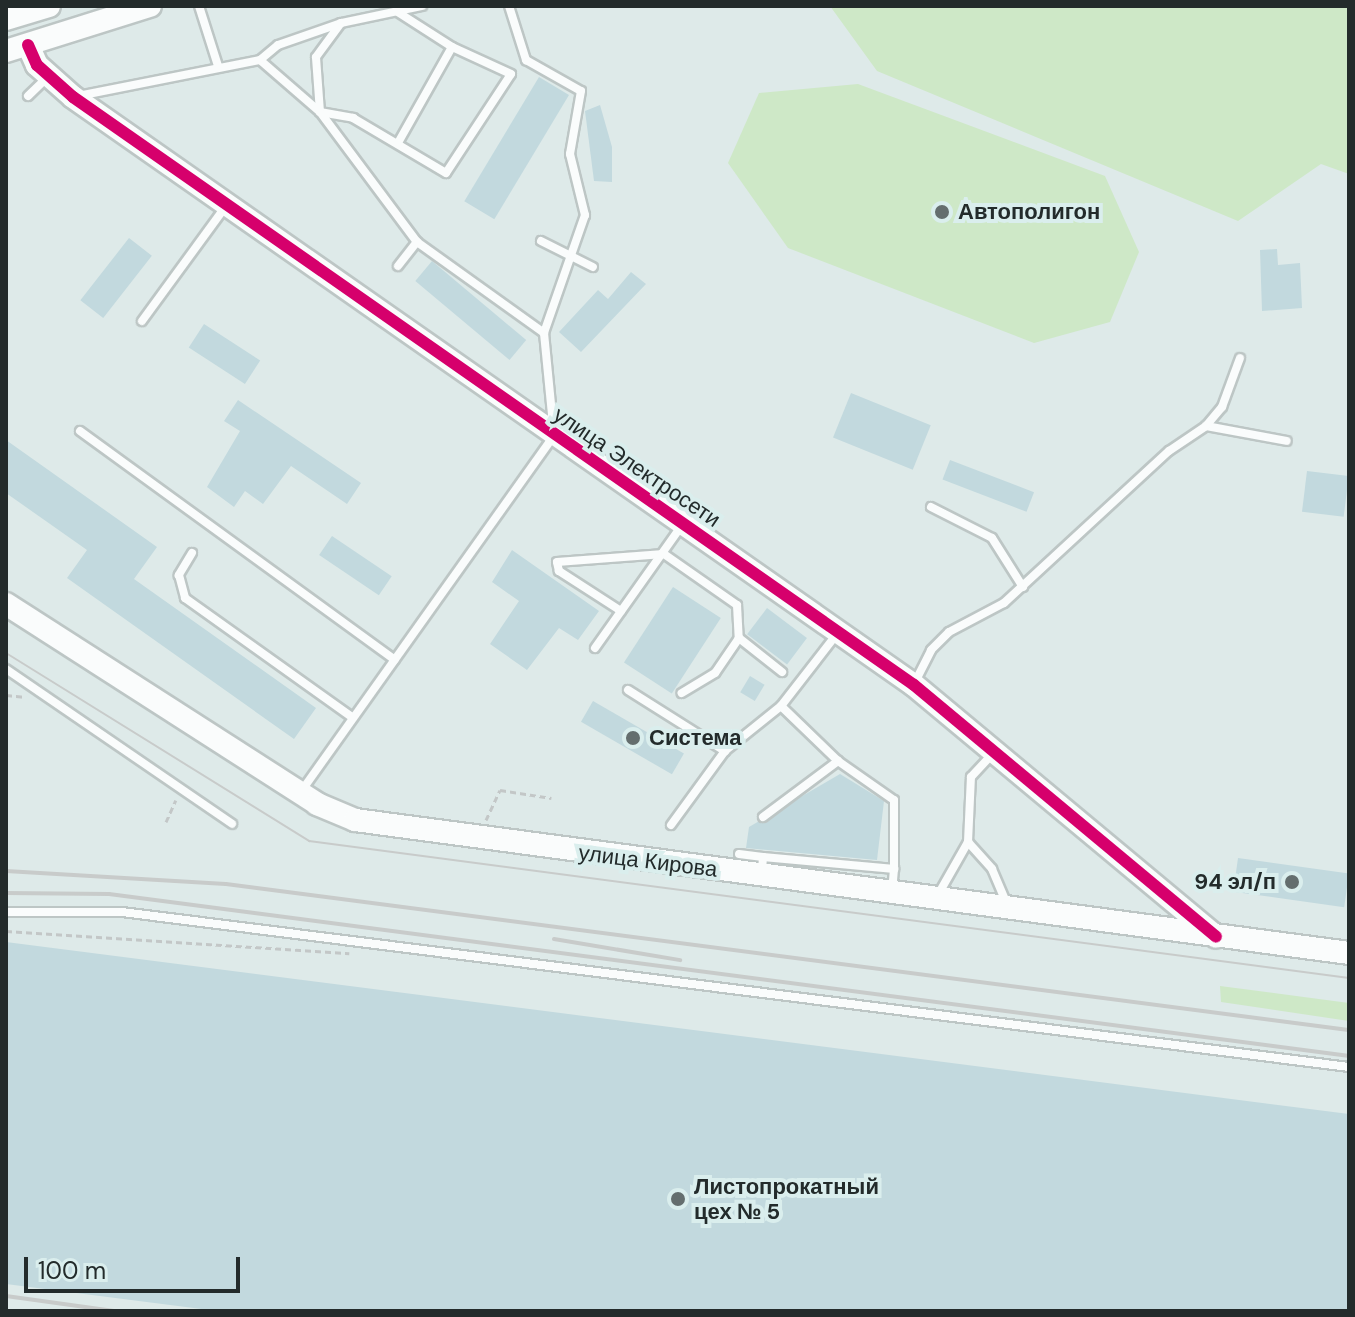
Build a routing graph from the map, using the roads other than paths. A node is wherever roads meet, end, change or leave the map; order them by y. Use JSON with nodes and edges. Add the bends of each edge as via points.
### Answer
{"nodes":[{"id":1,"x":49,"y":6,"type":"edge"},
{"id":2,"x":150,"y":6,"type":"edge"},
{"id":3,"x":199,"y":6,"type":"edge"},
{"id":4,"x":422,"y":6,"type":"edge"},
{"id":5,"x":509,"y":6,"type":"edge"},
{"id":6,"x":395,"y":10,"type":"junction"},
{"id":7,"x":6,"y":19,"type":"edge"},
{"id":8,"x":341,"y":23,"type":"junction"},
{"id":9,"x":28,"y":45,"type":"junction"},
{"id":10,"x":452,"y":47,"type":"junction"},
{"id":11,"x":6,"y":51,"type":"edge"},
{"id":12,"x":260,"y":60,"type":"junction"},
{"id":13,"x":526,"y":60,"type":"junction"},
{"id":14,"x":218,"y":66,"type":"junction"},
{"id":15,"x":511,"y":74,"type":"junction"},
{"id":16,"x":49,"y":76,"type":"junction"},
{"id":17,"x":28,"y":96,"type":"dead end"},
{"id":18,"x":73,"y":97,"type":"junction"},
{"id":19,"x":320,"y":112,"type":"junction"},
{"id":20,"x":399,"y":141,"type":"junction"},
{"id":21,"x":227,"y":205,"type":"junction"},
{"id":22,"x":541,"y":241,"type":"dead end"},
{"id":23,"x":417,"y":242,"type":"junction"},
{"id":24,"x":574,"y":256,"type":"junction"},
{"id":25,"x":398,"y":266,"type":"dead end"},
{"id":26,"x":593,"y":267,"type":"dead end"},
{"id":27,"x":142,"y":321,"type":"dead end"},
{"id":28,"x":544,"y":333,"type":"junction"},
{"id":29,"x":1240,"y":358,"type":"dead end"},
{"id":30,"x":1206,"y":426,"type":"junction"},
{"id":31,"x":80,"y":431,"type":"dead end"},
{"id":32,"x":554,"y":435,"type":"junction"},
{"id":33,"x":1287,"y":441,"type":"dead end"},
{"id":34,"x":931,"y":507,"type":"dead end"},
{"id":35,"x":683,"y":520,"type":"junction"},
{"id":36,"x":192,"y":553,"type":"dead end"},
{"id":37,"x":664,"y":554,"type":"junction"},
{"id":38,"x":1023,"y":587,"type":"junction"},
{"id":39,"x":6,"y":604,"type":"edge"},
{"id":40,"x":621,"y":611,"type":"junction"},
{"id":41,"x":839,"y":631,"type":"junction"},
{"id":42,"x":739,"y":638,"type":"junction"},
{"id":43,"x":595,"y":648,"type":"dead end"},
{"id":44,"x":395,"y":660,"type":"junction"},
{"id":45,"x":6,"y":669,"type":"edge"},
{"id":46,"x":782,"y":672,"type":"dead end"},
{"id":47,"x":914,"y":685,"type":"junction"},
{"id":48,"x":628,"y":690,"type":"dead end"},
{"id":49,"x":682,"y":693,"type":"dead end"},
{"id":50,"x":781,"y":706,"type":"junction"},
{"id":51,"x":353,"y":718,"type":"junction"},
{"id":52,"x":725,"y":751,"type":"junction"},
{"id":53,"x":994,"y":752,"type":"junction"},
{"id":54,"x":838,"y":761,"type":"junction"},
{"id":55,"x":300,"y":793,"type":"junction"},
{"id":56,"x":763,"y":817,"type":"dead end"},
{"id":57,"x":232,"y":824,"type":"dead end"},
{"id":58,"x":671,"y":825,"type":"dead end"},
{"id":59,"x":968,"y":842,"type":"junction"},
{"id":60,"x":739,"y":854,"type":"dead end"},
{"id":61,"x":762,"y":866,"type":"junction"},
{"id":62,"x":893,"y":880,"type":"junction"},
{"id":63,"x":936,"y":897,"type":"junction"},
{"id":64,"x":1008,"y":907,"type":"junction"},
{"id":65,"x":6,"y":912,"type":"edge"},
{"id":66,"x":1216,"y":937,"type":"junction"},
{"id":67,"x":1349,"y":953,"type":"edge"},
{"id":68,"x":1349,"y":1067,"type":"edge"}],
"edges":[{"from":1,"to":7,"type":"main road"},
{"from":2,"to":9,"type":"main road"},
{"from":3,"to":14,"type":"lane"},
{"from":4,"to":6,"type":"lane"},
{"from":5,"to":13,"type":"lane"},
{"from":6,"to":8,"type":"lane"},
{"from":6,"to":10,"type":"lane"},
{"from":8,"to":12,"type":"lane","via":[[278,45]]},
{"from":8,"to":19,"type":"lane","via":[[316,57]]},
{"from":9,"to":11,"type":"main road"},
{"from":9,"to":16,"type":"main road","name":"улица Электросети"},
{"from":10,"to":15,"type":"lane"},
{"from":10,"to":20,"type":"lane"},
{"from":12,"to":14,"type":"lane"},
{"from":12,"to":19,"type":"lane"},
{"from":13,"to":15,"type":"lane"},
{"from":13,"to":24,"type":"lane","via":[[581,91],[570,154],[585,215]]},
{"from":14,"to":18,"type":"lane"},
{"from":15,"to":20,"type":"lane","via":[[451,172]]},
{"from":16,"to":17,"type":"lane"},
{"from":16,"to":18,"type":"main road","name":"улица Электросети"},
{"from":18,"to":21,"type":"main road","name":"улица Электросети"},
{"from":19,"to":20,"type":"lane","via":[[353,118]]},
{"from":19,"to":23,"type":"lane"},
{"from":21,"to":27,"type":"lane"},
{"from":21,"to":32,"type":"main road","name":"улица Электросети"},
{"from":22,"to":24,"type":"lane"},
{"from":23,"to":25,"type":"lane"},
{"from":23,"to":28,"type":"lane"},
{"from":24,"to":26,"type":"lane"},
{"from":24,"to":28,"type":"lane"},
{"from":28,"to":32,"type":"lane"},
{"from":29,"to":30,"type":"lane","via":[[1222,407]]},
{"from":30,"to":33,"type":"lane"},
{"from":30,"to":38,"type":"lane","via":[[1169,451]]},
{"from":31,"to":44,"type":"lane"},
{"from":32,"to":35,"type":"main road","name":"улица Электросети"},
{"from":32,"to":44,"type":"lane"},
{"from":34,"to":38,"type":"lane","via":[[992,538]]},
{"from":35,"to":37,"type":"lane"},
{"from":35,"to":41,"type":"main road","name":"улица Электросети"},
{"from":36,"to":51,"type":"lane","via":[[179,575],[185,598]]},
{"from":37,"to":40,"type":"lane"},
{"from":37,"to":40,"type":"lane","via":[[557,562],[559,571]]},
{"from":37,"to":42,"type":"lane","via":[[737,605]]},
{"from":38,"to":47,"type":"lane","via":[[949,632],[931,650]]},
{"from":39,"to":55,"type":"main road","name":"улица Кирова"},
{"from":40,"to":43,"type":"lane"},
{"from":41,"to":47,"type":"main road","name":"улица Электросети"},
{"from":41,"to":50,"type":"lane"},
{"from":42,"to":46,"type":"lane"},
{"from":42,"to":49,"type":"lane","via":[[715,673]]},
{"from":44,"to":51,"type":"lane"},
{"from":45,"to":57,"type":"lane"},
{"from":47,"to":53,"type":"main road","name":"улица Электросети"},
{"from":48,"to":52,"type":"lane"},
{"from":50,"to":52,"type":"lane"},
{"from":50,"to":54,"type":"lane"},
{"from":51,"to":55,"type":"lane"},
{"from":52,"to":58,"type":"lane"},
{"from":53,"to":59,"type":"lane","via":[[971,777]]},
{"from":53,"to":66,"type":"main road","name":"улица Электросети"},
{"from":54,"to":56,"type":"lane"},
{"from":54,"to":62,"type":"lane","via":[[894,800]]},
{"from":55,"to":61,"type":"main road","name":"улица Кирова","via":[[385,827]]},
{"from":59,"to":63,"type":"lane","via":[[954,878]]},
{"from":59,"to":64,"type":"lane","via":[[992,869]]},
{"from":60,"to":61,"type":"lane"},
{"from":61,"to":62,"type":"main road","name":"улица Кирова"},
{"from":62,"to":63,"type":"main road","name":"улица Кирова"},
{"from":63,"to":64,"type":"main road","name":"улица Кирова"},
{"from":64,"to":66,"type":"main road","name":"улица Кирова"},
{"from":65,"to":68,"type":"lane","via":[[122,912]]},
{"from":66,"to":67,"type":"main road","name":"улица Кирова"}]}
